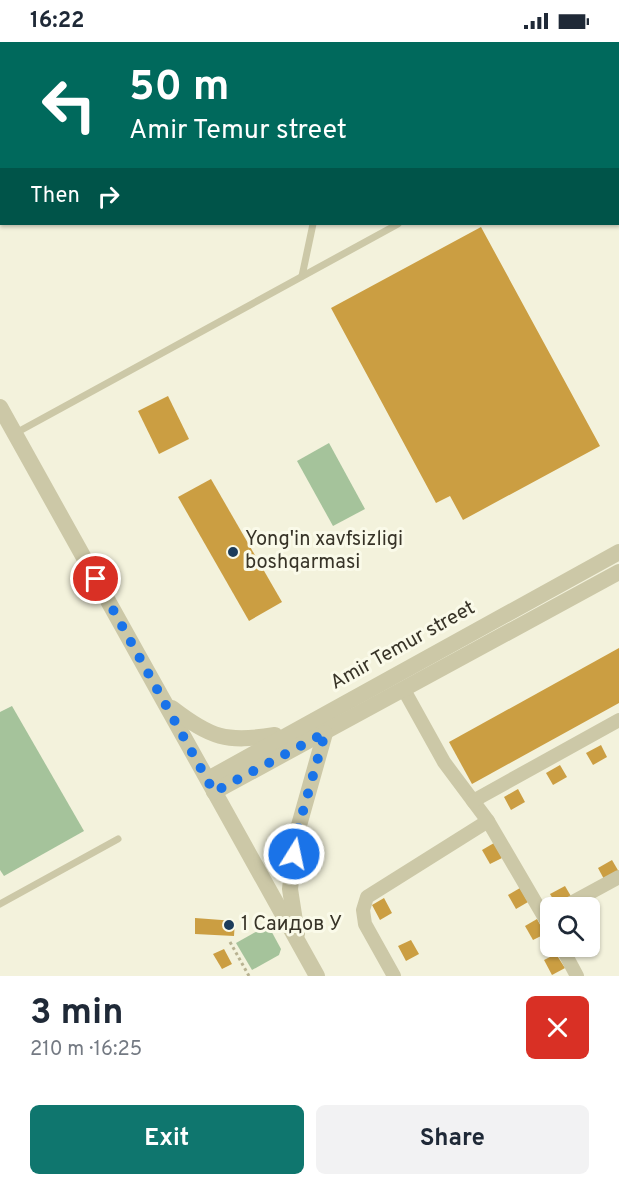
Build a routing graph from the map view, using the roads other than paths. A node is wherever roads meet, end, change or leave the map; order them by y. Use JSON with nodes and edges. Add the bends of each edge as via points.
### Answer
{"nodes":[{"id":1,"x":313,"y":225,"type":"edge"},
{"id":2,"x":396,"y":225,"type":"edge"},
{"id":3,"x":302,"y":276,"type":"junction"},
{"id":4,"x":6,"y":422,"type":"edge"},
{"id":5,"x":619,"y":552,"type":"edge"},
{"id":6,"x":619,"y":572,"type":"edge"},
{"id":7,"x":404,"y":690,"type":"junction"},
{"id":8,"x":165,"y":703,"type":"junction"},
{"id":9,"x":619,"y":720,"type":"edge"},
{"id":10,"x":291,"y":732,"type":"junction"},
{"id":11,"x":325,"y":733,"type":"junction"},
{"id":12,"x":211,"y":786,"type":"junction"},
{"id":13,"x":473,"y":801,"type":"junction"},
{"id":14,"x":488,"y":821,"type":"junction"},
{"id":15,"x":118,"y":839,"type":"dead end"},
{"id":16,"x":619,"y":877,"type":"edge"},
{"id":17,"x":582,"y":897,"type":"edge"},
{"id":18,"x":0,"y":904,"type":"edge"},
{"id":19,"x":540,"y":905,"type":"edge"},
{"id":20,"x":299,"y":943,"type":"junction"},
{"id":21,"x":567,"y":957,"type":"edge"},
{"id":22,"x":317,"y":976,"type":"edge"},
{"id":23,"x":394,"y":976,"type":"edge"},
{"id":24,"x":577,"y":976,"type":"edge"}],
"edges":[{"from":1,"to":3,"type":"lane"},
{"from":2,"to":3,"type":"lane"},
{"from":3,"to":4,"type":"lane"},
{"from":4,"to":8,"type":"street"},
{"from":5,"to":10,"type":"street","name":"Amir Temur street"},
{"from":6,"to":7,"type":"street","name":"Amir Temur street"},
{"from":7,"to":11,"type":"street","name":"Amir Temur street"},
{"from":7,"to":13,"type":"street","via":[[444,762]]},
{"from":8,"to":10,"type":"street","via":[[217,737],[255,738]]},
{"from":8,"to":12,"type":"street"},
{"from":9,"to":13,"type":"street"},
{"from":10,"to":12,"type":"street","name":"Amir Temur street"},
{"from":11,"to":12,"type":"street","name":"Amir Temur street"},
{"from":11,"to":20,"type":"street","via":[[296,836],[290,889]]},
{"from":12,"to":20,"type":"street"},
{"from":13,"to":14,"type":"street"},
{"from":14,"to":19,"type":"street"},
{"from":14,"to":23,"type":"street","via":[[367,897],[363,910],[365,924]]},
{"from":15,"to":18,"type":"lane"},
{"from":16,"to":17,"type":"street"},
{"from":20,"to":22,"type":"street"},
{"from":21,"to":24,"type":"street"}]}
